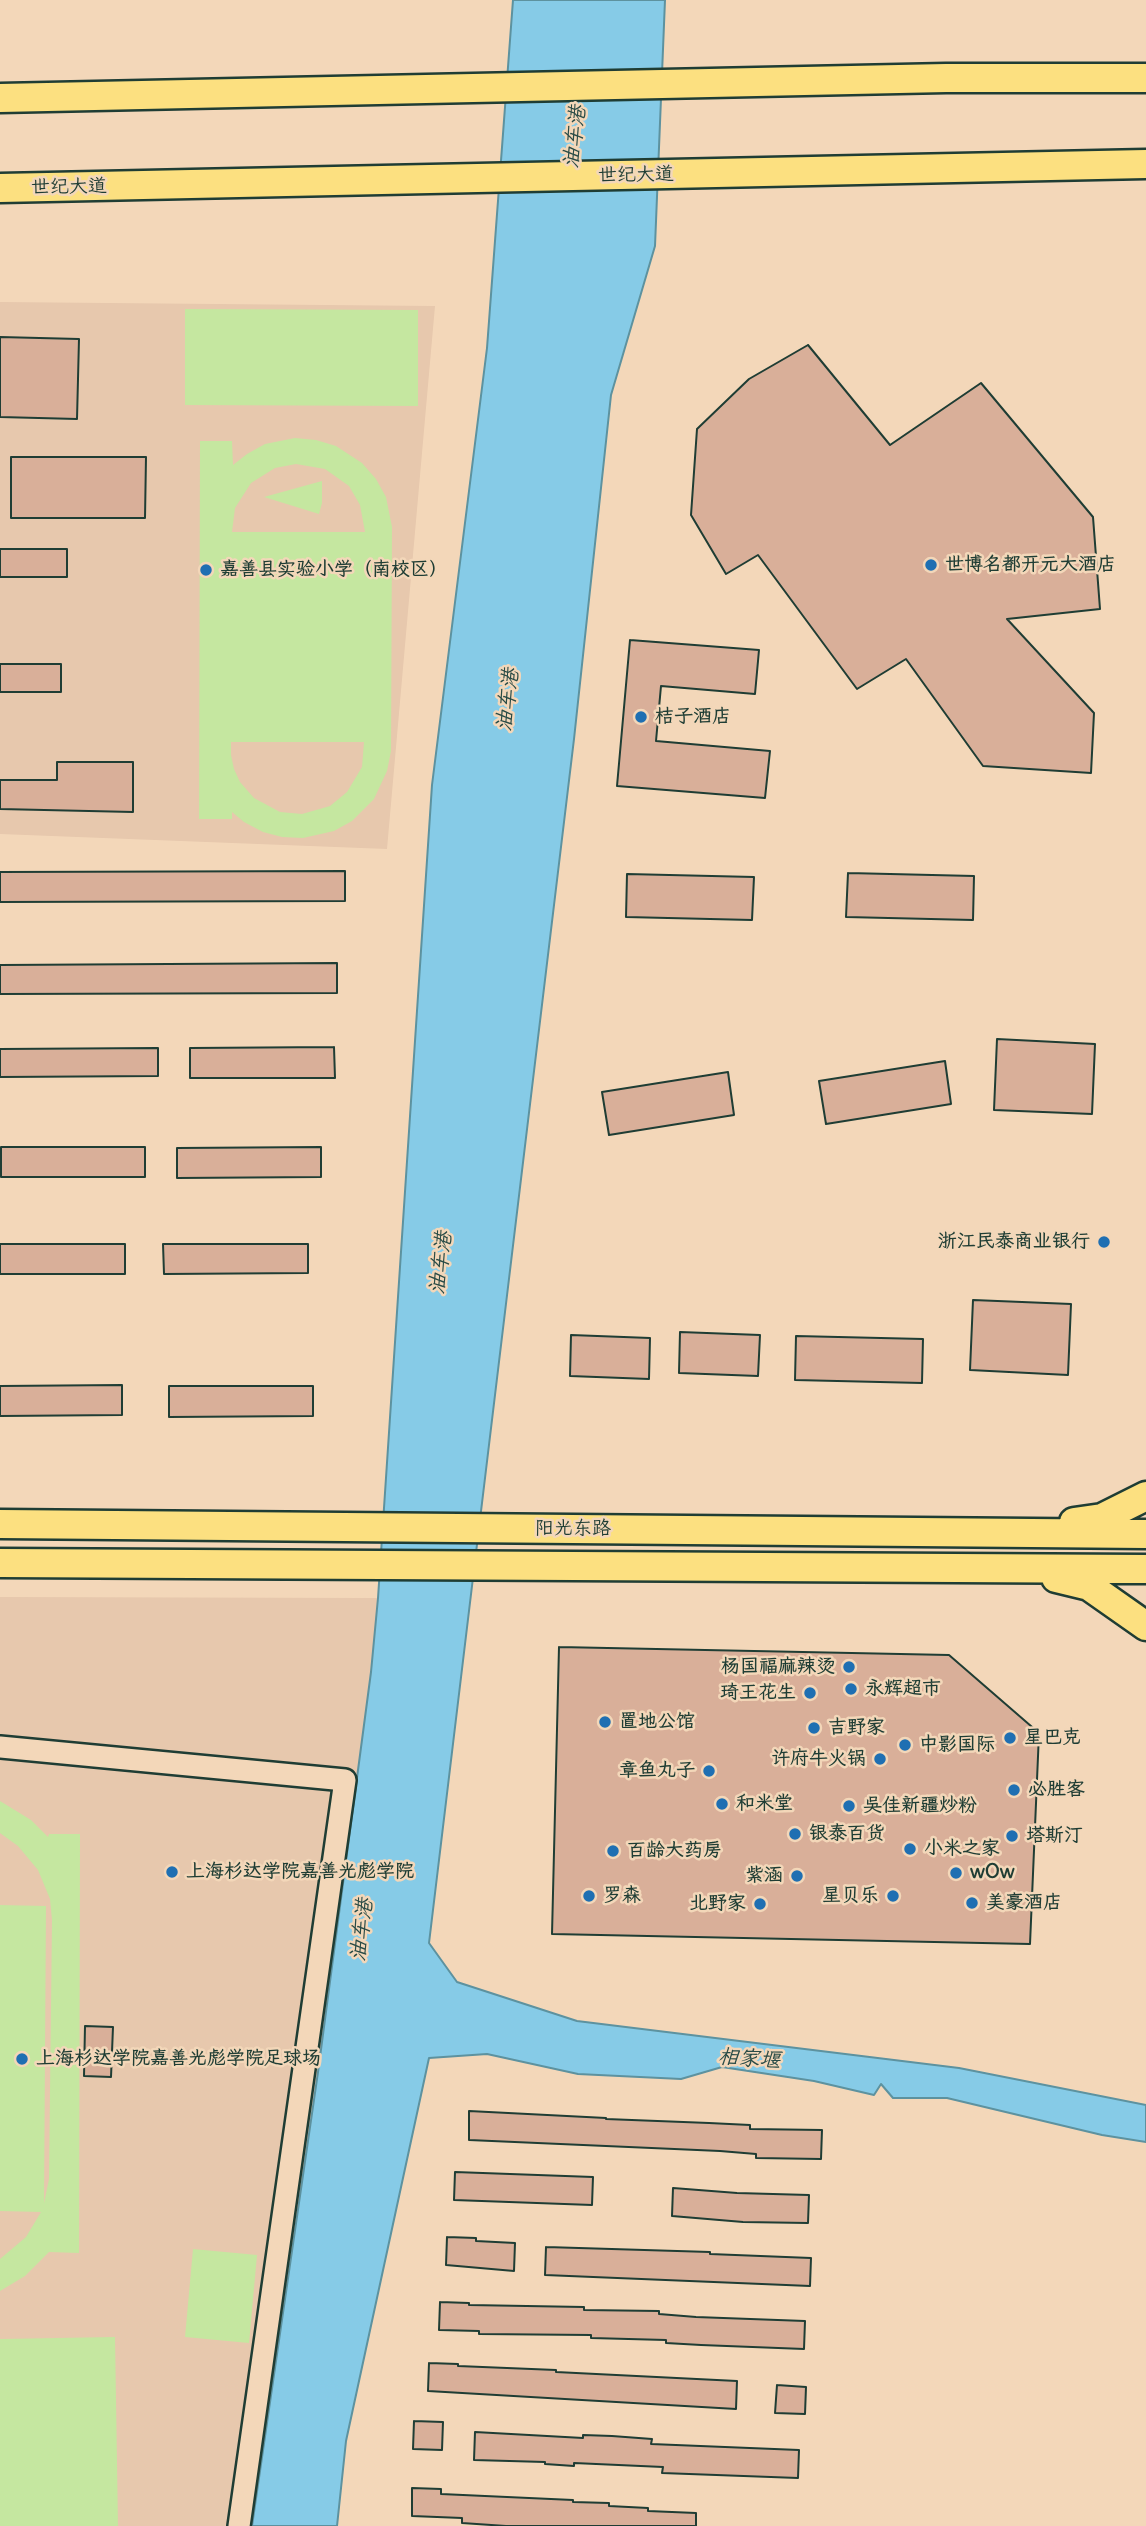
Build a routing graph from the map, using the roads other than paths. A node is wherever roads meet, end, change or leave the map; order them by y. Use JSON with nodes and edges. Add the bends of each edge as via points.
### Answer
{"nodes":[{"id":1,"x":1146,"y":78,"type":"edge"},
{"id":2,"x":0,"y":97,"type":"edge"},
{"id":3,"x":1146,"y":164,"type":"edge"},
{"id":4,"x":0,"y":188,"type":"edge"},
{"id":5,"x":1146,"y":1496,"type":"edge"},
{"id":6,"x":0,"y":1524,"type":"edge"},
{"id":7,"x":1014,"y":1533,"type":"junction"},
{"id":8,"x":1146,"y":1534,"type":"edge"},
{"id":9,"x":0,"y":1563,"type":"edge"},
{"id":10,"x":1012,"y":1569,"type":"junction"},
{"id":11,"x":1146,"y":1569,"type":"edge"},
{"id":12,"x":1146,"y":1626,"type":"edge"},
{"id":13,"x":0,"y":1747,"type":"edge"},
{"id":14,"x":239,"y":2526,"type":"edge"}],
"edges":[{"from":1,"to":2,"type":"main road"},
{"from":3,"to":4,"type":"main road","name":"世纪大道"},
{"from":5,"to":7,"type":"main road","via":[[1102,1517]]},
{"from":6,"to":7,"type":"main road","name":"阳光东路"},
{"from":7,"to":8,"type":"main road","name":"阳光东路"},
{"from":9,"to":10,"type":"main road","name":"阳光东路"},
{"from":10,"to":11,"type":"main road","name":"阳光东路"},
{"from":10,"to":12,"type":"main road","via":[[1089,1586]]},
{"from":13,"to":14,"type":"lane","via":[[345,1780]]}]}
